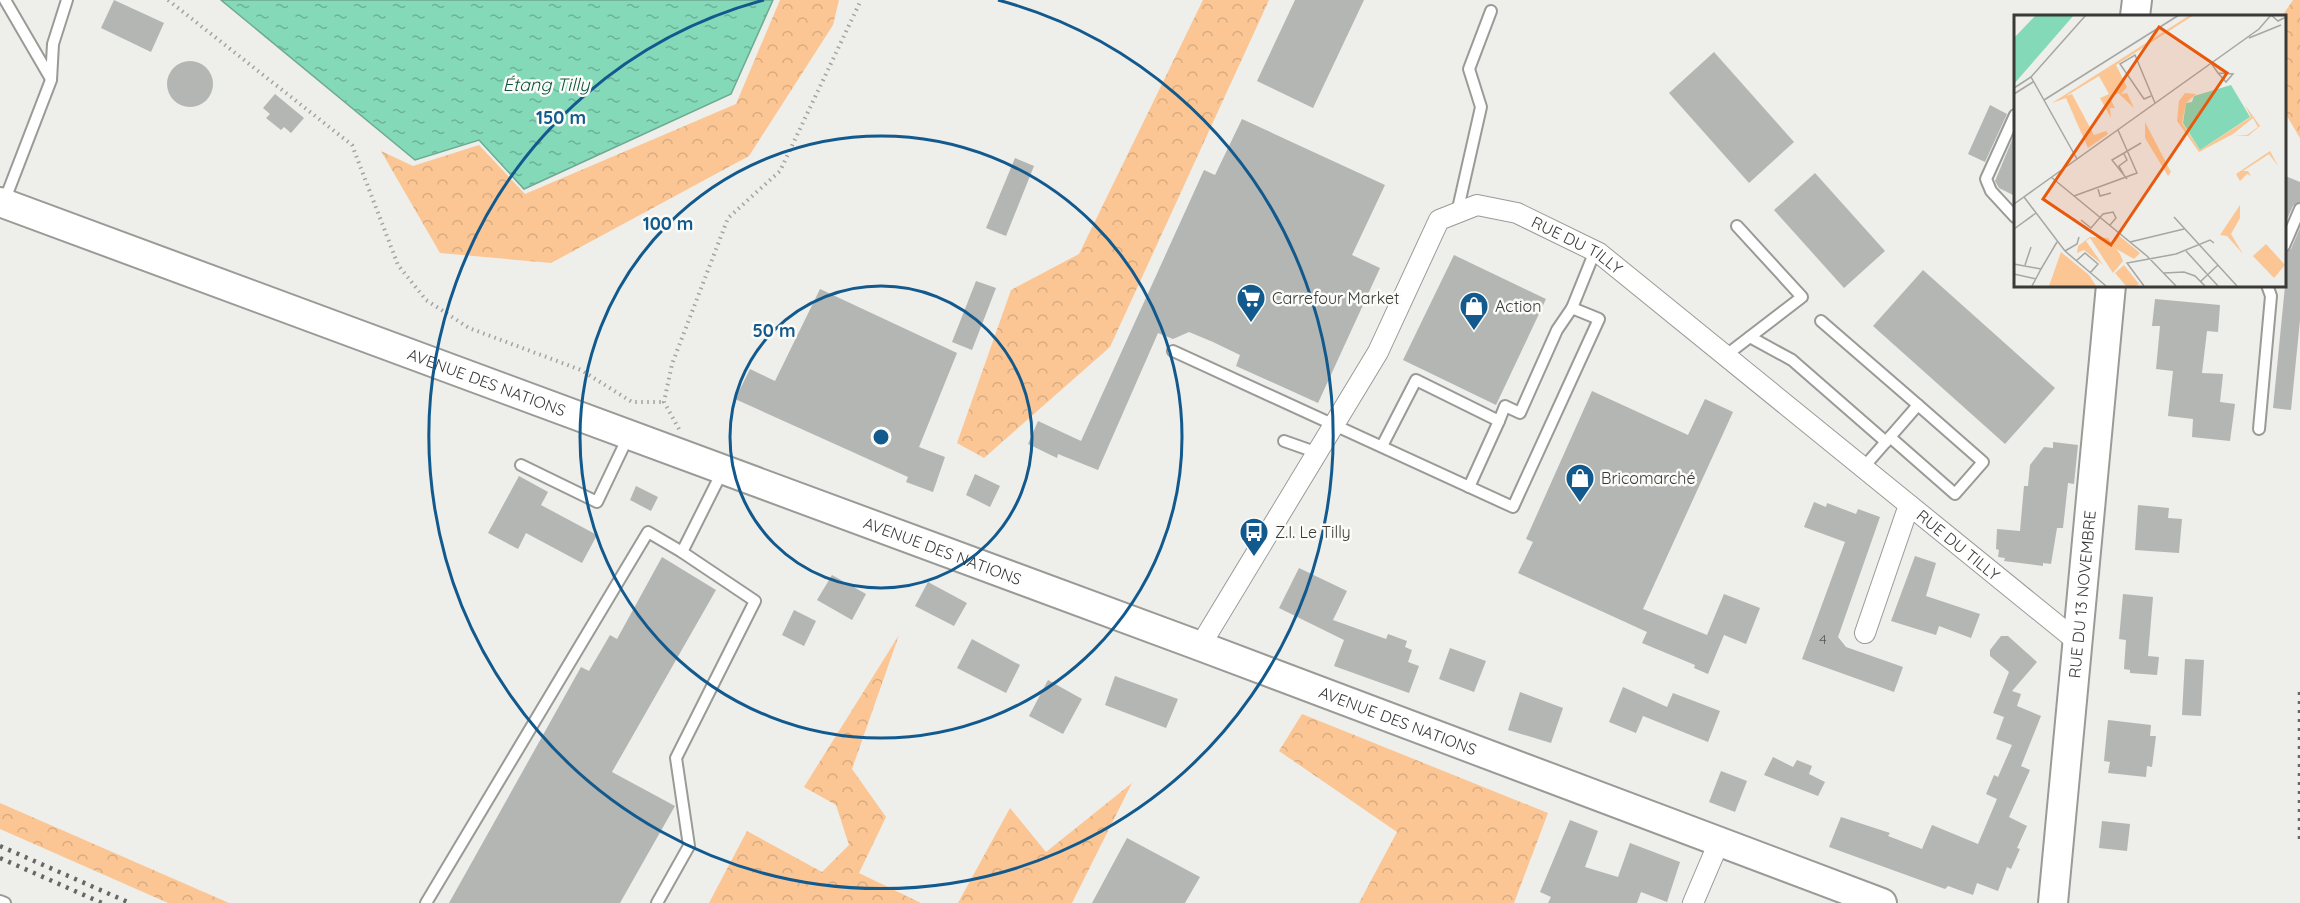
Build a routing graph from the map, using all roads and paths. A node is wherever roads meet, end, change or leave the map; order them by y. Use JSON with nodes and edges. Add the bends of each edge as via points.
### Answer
{"nodes":[{"id":1,"x":5,"y":0,"type":"edge"},
{"id":2,"x":67,"y":0,"type":"edge"},
{"id":3,"x":168,"y":0,"type":"edge"},
{"id":4,"x":861,"y":0,"type":"edge"},
{"id":5,"x":2137,"y":0,"type":"edge"},
{"id":6,"x":1491,"y":11,"type":"dead end"},
{"id":7,"x":2135,"y":15,"type":"edge"},
{"id":8,"x":51,"y":80,"type":"junction"},
{"id":9,"x":2014,"y":117,"type":"edge"},
{"id":10,"x":2,"y":203,"type":"edge"},
{"id":11,"x":2300,"y":209,"type":"edge"},
{"id":12,"x":1457,"y":213,"type":"junction"},
{"id":13,"x":2014,"y":216,"type":"edge"},
{"id":14,"x":1737,"y":226,"type":"dead end"},
{"id":15,"x":2285,"y":242,"type":"edge"},
{"id":16,"x":1595,"y":251,"type":"junction"},
{"id":17,"x":2111,"y":286,"type":"edge"},
{"id":18,"x":2266,"y":286,"type":"edge"},
{"id":19,"x":1572,"y":308,"type":"junction"},
{"id":20,"x":1821,"y":321,"type":"dead end"},
{"id":21,"x":1750,"y":337,"type":"junction"},
{"id":22,"x":1173,"y":351,"type":"dead end"},
{"id":23,"x":1725,"y":356,"type":"junction"},
{"id":24,"x":664,"y":402,"type":"junction"},
{"id":25,"x":1918,"y":405,"type":"junction"},
{"id":26,"x":1500,"y":421,"type":"junction"},
{"id":27,"x":1335,"y":424,"type":"junction"},
{"id":28,"x":2259,"y":429,"type":"dead end"},
{"id":29,"x":628,"y":435,"type":"junction"},
{"id":30,"x":1888,"y":439,"type":"junction"},
{"id":31,"x":1284,"y":441,"type":"dead end"},
{"id":32,"x":1382,"y":446,"type":"junction"},
{"id":33,"x":677,"y":453,"type":"junction"},
{"id":34,"x":1318,"y":453,"type":"junction"},
{"id":35,"x":521,"y":465,"type":"dead end"},
{"id":36,"x":1863,"y":468,"type":"junction"},
{"id":37,"x":723,"y":470,"type":"junction"},
{"id":38,"x":1469,"y":487,"type":"junction"},
{"id":39,"x":1908,"y":505,"type":"junction"},
{"id":40,"x":682,"y":552,"type":"junction"},
{"id":41,"x":1865,"y":633,"type":"dead end"},
{"id":42,"x":2078,"y":642,"type":"junction"},
{"id":43,"x":1200,"y":646,"type":"junction"},
{"id":44,"x":1719,"y":842,"type":"junction"},
{"id":45,"x":0,"y":901,"type":"edge"},
{"id":46,"x":5,"y":903,"type":"edge"},
{"id":47,"x":426,"y":903,"type":"edge"},
{"id":48,"x":657,"y":903,"type":"edge"},
{"id":49,"x":1693,"y":903,"type":"edge"},
{"id":50,"x":1882,"y":903,"type":"edge"},
{"id":51,"x":2054,"y":903,"type":"edge"}],
"edges":[{"from":1,"to":8,"type":"lane"},
{"from":2,"to":8,"type":"lane","via":[[53,44]]},
{"from":3,"to":24,"type":"path","via":[[352,144],[398,265],[426,300],[469,328],[581,370],[632,402]]},
{"from":4,"to":24,"type":"path","via":[[780,171],[728,218],[672,364]]},
{"from":5,"to":7,"type":"main road"},
{"from":6,"to":12,"type":"lane","via":[[1469,69],[1481,107]]},
{"from":8,"to":10,"type":"lane"},
{"from":9,"to":13,"type":"lane","via":[[1986,179],[1991,191]]},
{"from":10,"to":29,"type":"main road","name":"AVENUE DES NATIONS"},
{"from":11,"to":15,"type":"lane"},
{"from":12,"to":16,"type":"street","name":"RUE DU TILLY","via":[[1477,205],[1517,213]]},
{"from":12,"to":27,"type":"street","name":"RUE DU TILLY","via":[[1439,220],[1378,352]]},
{"from":14,"to":21,"type":"lane","via":[[1802,297]]},
{"from":16,"to":19,"type":"lane"},
{"from":16,"to":23,"type":"street","name":"RUE DU TILLY"},
{"from":17,"to":42,"type":"main road","name":"RUE DU 13 NOVEMBRE"},
{"from":18,"to":28,"type":"lane","via":[[2271,296]]},
{"from":19,"to":26,"type":"lane","via":[[1557,330],[1520,413],[1505,406]]},
{"from":19,"to":38,"type":"lane","via":[[1599,319],[1513,507]]},
{"from":20,"to":25,"type":"lane"},
{"from":21,"to":23,"type":"lane"},
{"from":21,"to":30,"type":"lane","via":[[1792,360]]},
{"from":22,"to":27,"type":"lane"},
{"from":23,"to":36,"type":"street","name":"RUE DU TILLY"},
{"from":24,"to":33,"type":"path","via":[[683,436]]},
{"from":25,"to":30,"type":"lane"},
{"from":25,"to":30,"type":"lane","via":[[1983,462],[1955,494]]},
{"from":26,"to":32,"type":"lane","via":[[1416,380]]},
{"from":26,"to":38,"type":"lane"},
{"from":27,"to":32,"type":"lane"},
{"from":27,"to":34,"type":"street","name":"RUE DU TILLY"},
{"from":29,"to":33,"type":"main road","name":"AVENUE DES NATIONS"},
{"from":29,"to":35,"type":"lane","via":[[597,502]]},
{"from":30,"to":36,"type":"lane"},
{"from":31,"to":34,"type":"lane"},
{"from":32,"to":38,"type":"lane"},
{"from":33,"to":37,"type":"main road","name":"AVENUE DES NATIONS"},
{"from":34,"to":43,"type":"street","name":"RUE DU TILLY"},
{"from":36,"to":39,"type":"street","name":"RUE DU TILLY"},
{"from":37,"to":40,"type":"lane"},
{"from":37,"to":43,"type":"main road","name":"AVENUE DES NATIONS"},
{"from":39,"to":41,"type":"street"},
{"from":39,"to":42,"type":"street","name":"RUE DU TILLY"},
{"from":40,"to":47,"type":"lane","via":[[648,532]]},
{"from":40,"to":48,"type":"lane","via":[[755,601],[676,758],[689,846]]},
{"from":42,"to":51,"type":"main road","name":"RUE DU 13 NOVEMBRE"},
{"from":43,"to":44,"type":"main road","name":"AVENUE DES NATIONS"},
{"from":44,"to":49,"type":"street"},
{"from":44,"to":50,"type":"main road","name":"AVENUE DES NATIONS"},
{"from":45,"to":46,"type":"lane"}]}
